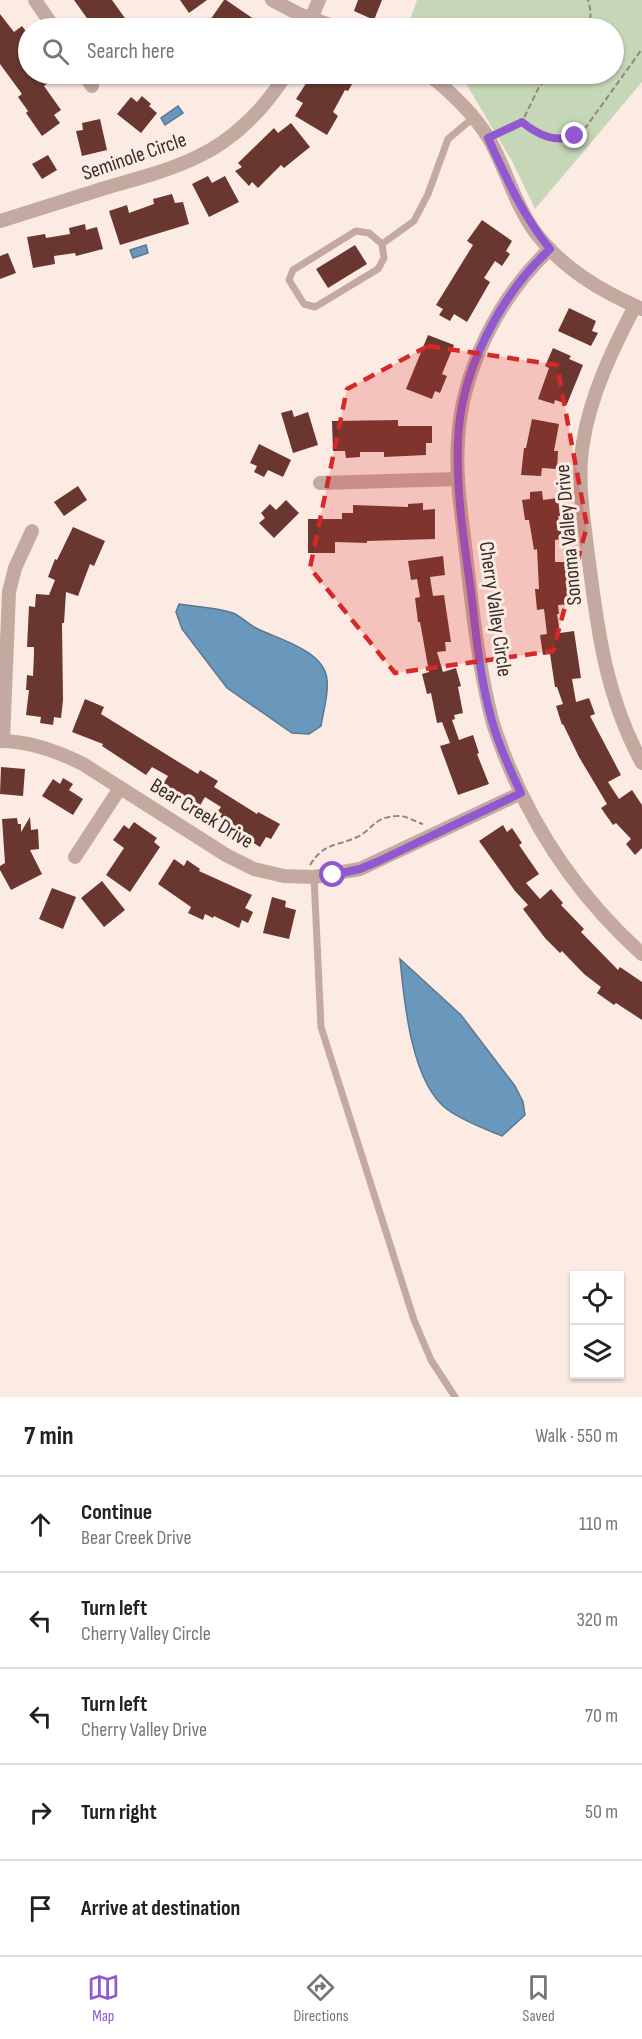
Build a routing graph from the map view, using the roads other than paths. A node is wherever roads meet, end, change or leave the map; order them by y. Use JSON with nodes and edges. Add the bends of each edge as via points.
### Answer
{"nodes":[{"id":1,"x":34,"y":0,"type":"edge"},
{"id":2,"x":272,"y":0,"type":"edge"},
{"id":3,"x":319,"y":0,"type":"edge"},
{"id":4,"x":47,"y":18,"type":"edge"},
{"id":5,"x":303,"y":18,"type":"edge"},
{"id":6,"x":311,"y":18,"type":"edge"},
{"id":7,"x":280,"y":84,"type":"edge"},
{"id":8,"x":440,"y":84,"type":"edge"},
{"id":9,"x":473,"y":118,"type":"junction"},
{"id":10,"x":0,"y":221,"type":"edge"},
{"id":11,"x":382,"y":244,"type":"junction"},
{"id":12,"x":550,"y":249,"type":"junction"},
{"id":13,"x":639,"y":308,"type":"edge"},
{"id":14,"x":458,"y":479,"type":"junction"},
{"id":15,"x":320,"y":483,"type":"dead end"},
{"id":16,"x":32,"y":531,"type":"dead end"},
{"id":17,"x":1,"y":741,"type":"edge"},
{"id":18,"x":642,"y":763,"type":"edge"},
{"id":19,"x":120,"y":788,"type":"junction"},
{"id":20,"x":521,"y":793,"type":"junction"},
{"id":21,"x":75,"y":857,"type":"dead end"},
{"id":22,"x":312,"y":871,"type":"junction"},
{"id":23,"x":642,"y":954,"type":"edge"},
{"id":24,"x":455,"y":1397,"type":"edge"}],
"edges":[{"from":1,"to":4,"type":"street"},
{"from":2,"to":5,"type":"street"},
{"from":3,"to":6,"type":"street"},
{"from":7,"to":10,"type":"street","name":"Seminole Circle","via":[[254,116],[198,157]]},
{"from":8,"to":9,"type":"street"},
{"from":9,"to":11,"type":"lane","via":[[448,139],[414,221]]},
{"from":9,"to":12,"type":"street","via":[[488,138],[519,206]]},
{"from":11,"to":11,"type":"lane","via":[[369,233],[356,231],[293,270],[289,280],[304,304],[315,307],[378,269],[384,258]]},
{"from":12,"to":13,"type":"street","via":[[586,281]]},
{"from":12,"to":14,"type":"street","name":"Cherry Valley Circle","via":[[531,266],[511,294],[476,361],[463,403]]},
{"from":13,"to":18,"type":"street","name":"Sonoma Valley Drive","via":[[609,363],[589,414],[582,444],[580,485],[598,636],[619,713]]},
{"from":14,"to":15,"type":"street"},
{"from":14,"to":20,"type":"street","name":"Cherry Valley Circle","via":[[480,663],[492,722]]},
{"from":16,"to":17,"type":"street","via":[[9,592]]},
{"from":17,"to":19,"type":"street","name":"Bear Creek Drive","via":[[58,752]]},
{"from":19,"to":21,"type":"street"},
{"from":19,"to":22,"type":"street","name":"Bear Creek Drive","via":[[254,869],[284,876]]},
{"from":20,"to":22,"type":"street","name":"Bear Creek Drive","via":[[369,866],[333,875]]},
{"from":20,"to":23,"type":"street","name":"Cherry Valley Circle","via":[[564,866],[591,902]]},
{"from":22,"to":24,"type":"lane","via":[[321,1028],[414,1320],[431,1360]]}]}
